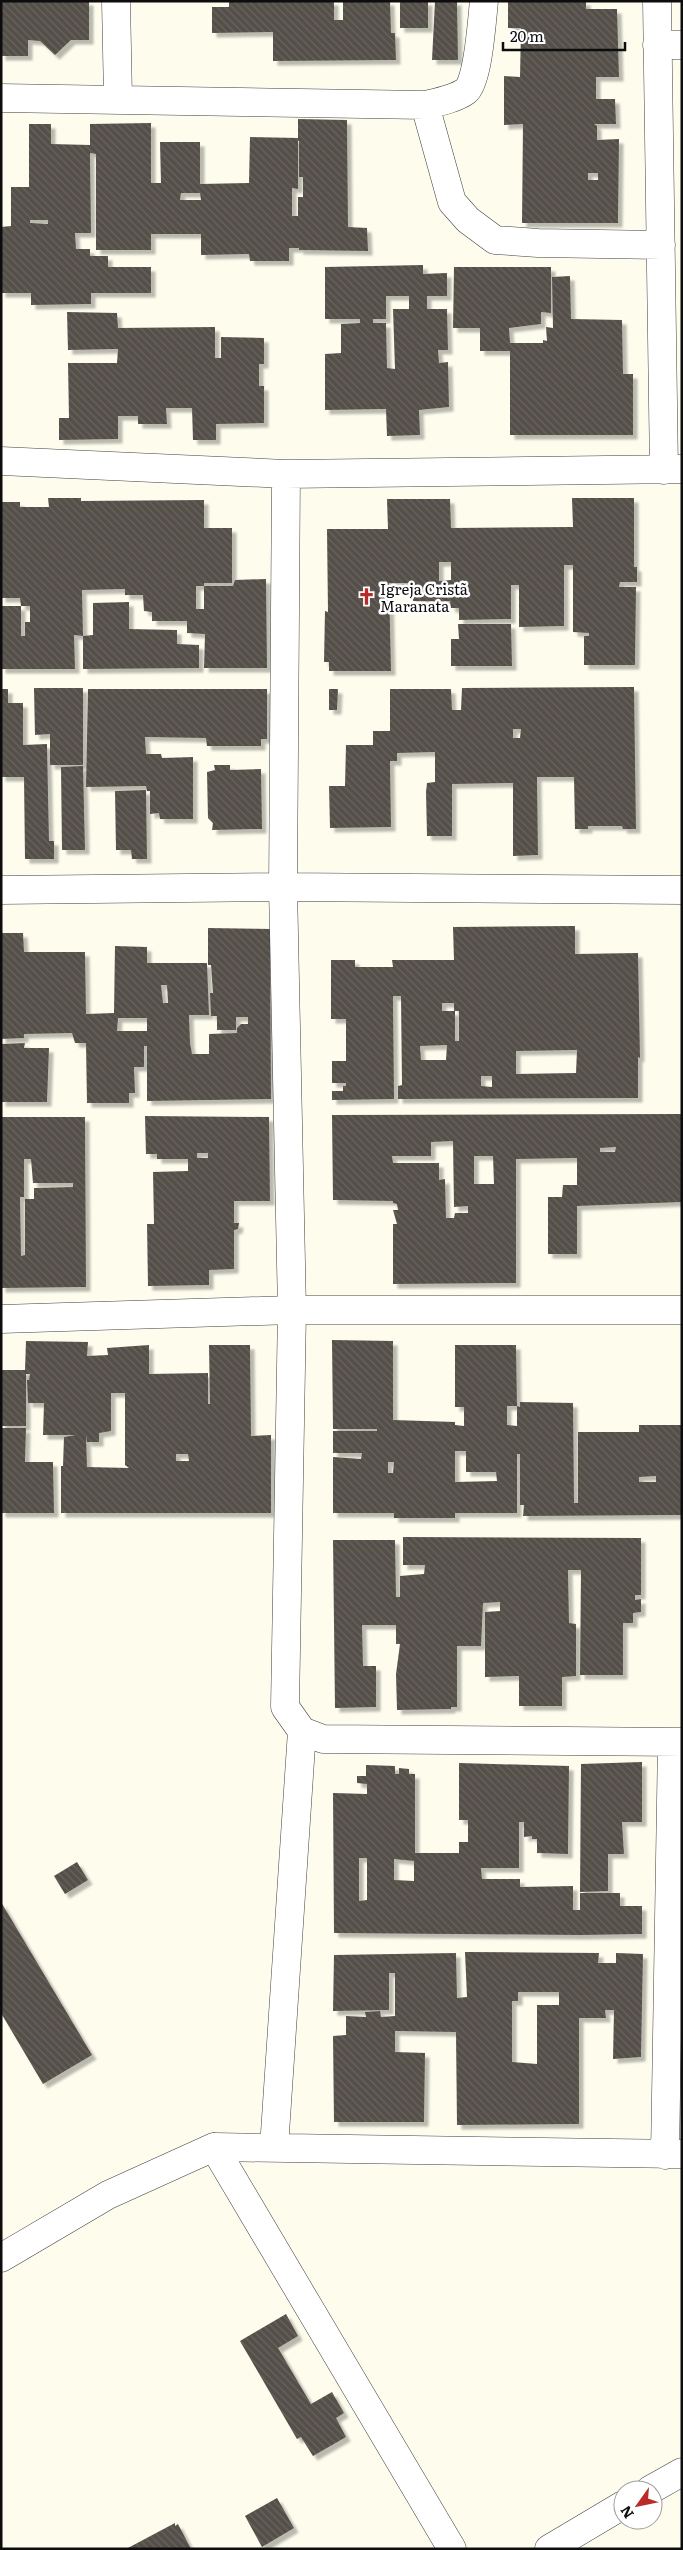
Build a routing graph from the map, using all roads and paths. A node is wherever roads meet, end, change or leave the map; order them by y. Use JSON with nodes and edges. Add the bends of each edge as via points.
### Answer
{"nodes":[{"id":1,"x":116,"y":1,"type":"edge"},
{"id":2,"x":484,"y":1,"type":"edge"},
{"id":3,"x":657,"y":1,"type":"edge"},
{"id":4,"x":669,"y":45,"type":"edge"},
{"id":5,"x":1,"y":98,"type":"edge"},
{"id":6,"x":118,"y":98,"type":"junction"},
{"id":7,"x":425,"y":105,"type":"junction"},
{"id":8,"x":661,"y":244,"type":"junction"},
{"id":9,"x":1,"y":461,"type":"edge"},
{"id":10,"x":673,"y":470,"type":"edge"},
{"id":11,"x":286,"y":474,"type":"junction"},
{"id":12,"x":283,"y":887,"type":"junction"},
{"id":13,"x":1,"y":890,"type":"edge"},
{"id":14,"x":682,"y":890,"type":"edge"},
{"id":15,"x":292,"y":1310,"type":"junction"},
{"id":16,"x":682,"y":1310,"type":"edge"},
{"id":17,"x":1,"y":1319,"type":"edge"},
{"id":18,"x":302,"y":1732,"type":"junction"},
{"id":19,"x":677,"y":1742,"type":"edge"},
{"id":20,"x":214,"y":2147,"type":"junction"},
{"id":21,"x":274,"y":2148,"type":"junction"},
{"id":22,"x":673,"y":2154,"type":"edge"},
{"id":23,"x":1,"y":2258,"type":"edge"},
{"id":24,"x":682,"y":2472,"type":"edge"},
{"id":25,"x":663,"y":2483,"type":"edge"},
{"id":26,"x":613,"y":2512,"type":"edge"},
{"id":27,"x":452,"y":2549,"type":"edge"},
{"id":28,"x":548,"y":2549,"type":"edge"}],
"edges":[{"from":1,"to":6,"type":"street"},
{"from":2,"to":7,"type":"street","via":[[475,76],[467,91]]},
{"from":3,"to":4,"type":"street"},
{"from":4,"to":8,"type":"street"},
{"from":5,"to":6,"type":"street"},
{"from":6,"to":7,"type":"street"},
{"from":7,"to":8,"type":"street","via":[[452,202],[468,220],[495,240]]},
{"from":8,"to":10,"type":"street"},
{"from":9,"to":11,"type":"street"},
{"from":10,"to":11,"type":"street"},
{"from":11,"to":12,"type":"street"},
{"from":12,"to":13,"type":"street"},
{"from":12,"to":14,"type":"street"},
{"from":12,"to":15,"type":"street"},
{"from":15,"to":16,"type":"street"},
{"from":15,"to":17,"type":"street"},
{"from":15,"to":18,"type":"street","via":[[285,1707]]},
{"from":18,"to":19,"type":"street","via":[[322,1739]]},
{"from":18,"to":21,"type":"street"},
{"from":19,"to":22,"type":"street"},
{"from":20,"to":21,"type":"street"},
{"from":20,"to":23,"type":"street","via":[[108,2195]]},
{"from":20,"to":27,"type":"street"},
{"from":21,"to":22,"type":"street"},
{"from":24,"to":25,"type":"street"},
{"from":26,"to":28,"type":"street"}]}
